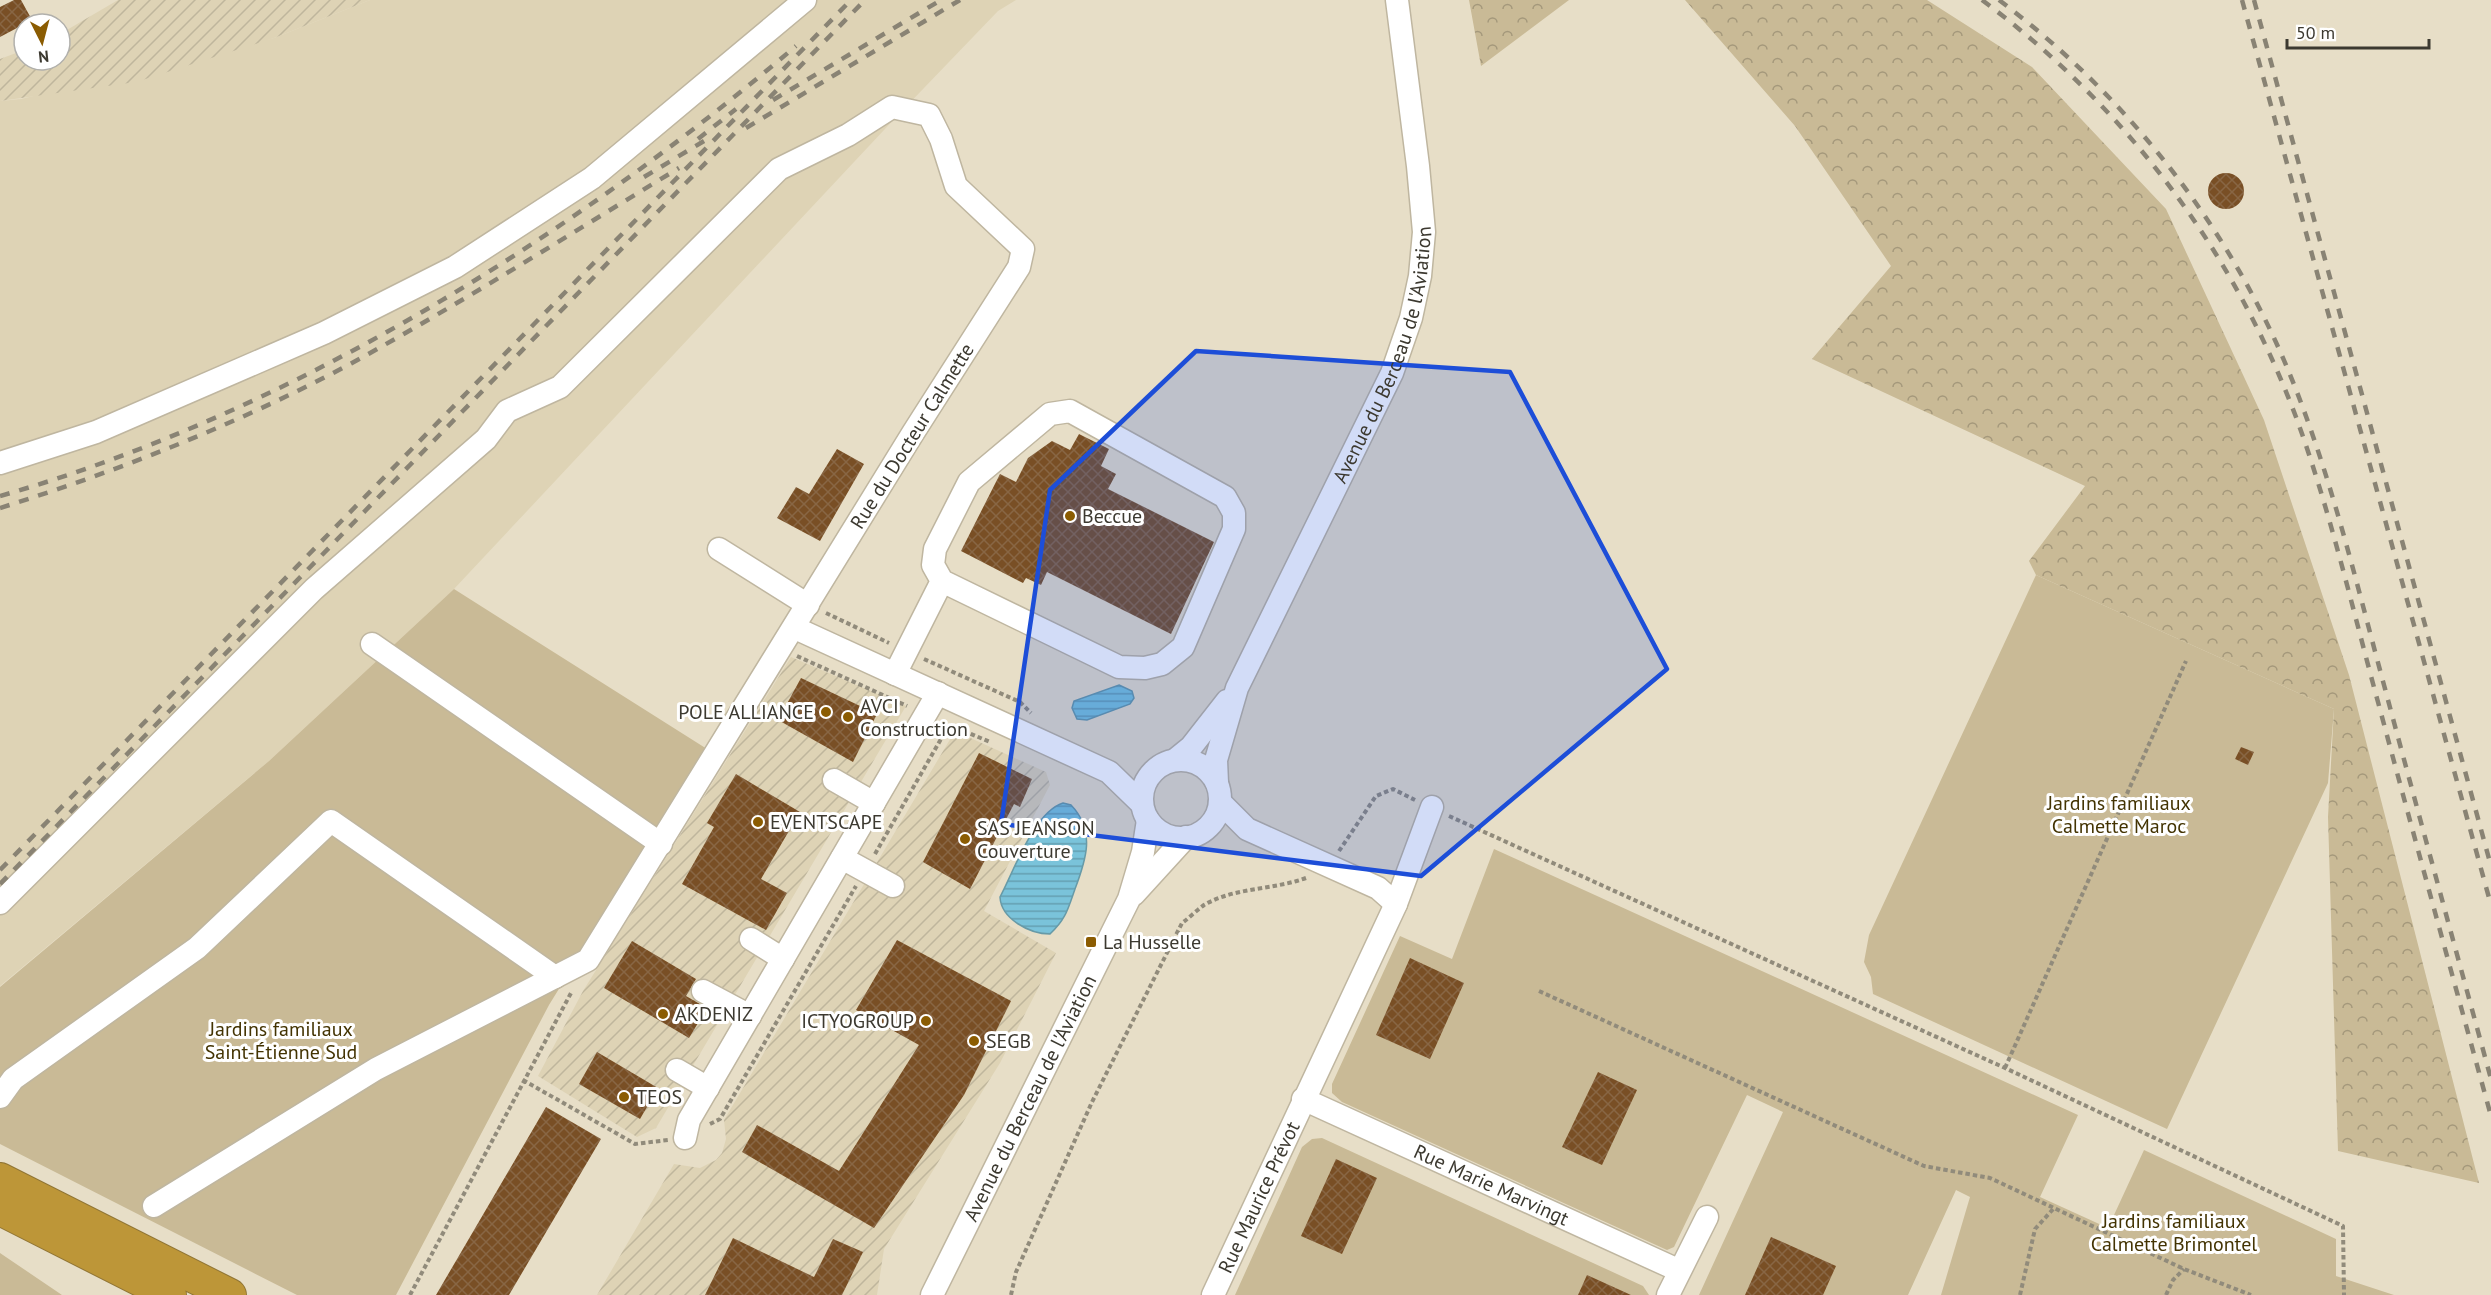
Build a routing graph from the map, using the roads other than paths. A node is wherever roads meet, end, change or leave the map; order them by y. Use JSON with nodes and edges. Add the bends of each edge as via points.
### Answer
{"nodes":[{"id":1,"x":806,"y":0,"type":"edge"},
{"id":2,"x":1397,"y":0,"type":"edge"},
{"id":3,"x":0,"y":463,"type":"edge"},
{"id":4,"x":720,"y":549,"type":"dead end"},
{"id":5,"x":942,"y":581,"type":"junction"},
{"id":6,"x":808,"y":605,"type":"junction"},
{"id":7,"x":795,"y":628,"type":"junction"},
{"id":8,"x":372,"y":644,"type":"dead end"},
{"id":9,"x":896,"y":674,"type":"junction"},
{"id":10,"x":1237,"y":688,"type":"junction"},
{"id":11,"x":938,"y":693,"type":"junction"},
{"id":12,"x":1166,"y":764,"type":"junction"},
{"id":13,"x":1109,"y":772,"type":"junction"},
{"id":14,"x":834,"y":780,"type":"dead end"},
{"id":15,"x":1219,"y":792,"type":"junction"},
{"id":16,"x":874,"y":803,"type":"junction"},
{"id":17,"x":1432,"y":807,"type":"road end"},
{"id":18,"x":1145,"y":812,"type":"junction"},
{"id":19,"x":1247,"y":829,"type":"junction"},
{"id":20,"x":1196,"y":834,"type":"junction"},
{"id":21,"x":661,"y":844,"type":"junction"},
{"id":22,"x":842,"y":858,"type":"junction"},
{"id":23,"x":893,"y":886,"type":"dead end"},
{"id":24,"x":1129,"y":899,"type":"junction"},
{"id":25,"x":0,"y":903,"type":"edge"},
{"id":26,"x":1396,"y":903,"type":"junction"},
{"id":27,"x":751,"y":939,"type":"dead end"},
{"id":28,"x":783,"y":959,"type":"junction"},
{"id":29,"x":555,"y":977,"type":"junction"},
{"id":30,"x":703,"y":991,"type":"dead end"},
{"id":31,"x":750,"y":1016,"type":"junction"},
{"id":32,"x":677,"y":1070,"type":"dead end"},
{"id":33,"x":708,"y":1088,"type":"junction"},
{"id":34,"x":0,"y":1097,"type":"edge"},
{"id":35,"x":1303,"y":1099,"type":"junction"},
{"id":36,"x":685,"y":1138,"type":"road end"},
{"id":37,"x":0,"y":1179,"type":"edge"},
{"id":38,"x":154,"y":1206,"type":"dead end"},
{"id":39,"x":0,"y":1209,"type":"edge"},
{"id":40,"x":1707,"y":1217,"type":"dead end"},
{"id":41,"x":45,"y":1231,"type":"junction"},
{"id":42,"x":1678,"y":1270,"type":"junction"},
{"id":43,"x":156,"y":1295,"type":"edge"},
{"id":44,"x":170,"y":1295,"type":"edge"},
{"id":45,"x":230,"y":1295,"type":"edge"},
{"id":46,"x":932,"y":1295,"type":"edge"},
{"id":47,"x":1213,"y":1295,"type":"edge"},
{"id":48,"x":1668,"y":1295,"type":"edge"}],
"edges":[{"from":1,"to":3,"type":"street","via":[[592,178],[455,267],[324,333],[96,432]]},
{"from":2,"to":10,"type":"street","name":"Avenue du Berceau de l'Aviation","via":[[1424,232],[1411,318],[1392,373]]},
{"from":4,"to":6,"type":"street"},
{"from":5,"to":5,"type":"street","via":[[1119,667],[1145,668],[1162,664],[1183,647],[1234,529],[1234,513],[1225,497],[1070,411],[1050,414],[969,482],[935,549],[933,565]]},
{"from":5,"to":9,"type":"street"},
{"from":6,"to":7,"type":"street","name":"Rue du Docteur Calmette"},
{"from":6,"to":25,"type":"street","name":"Rue du Docteur Calmette","via":[[1019,267],[1023,249],[956,186],[929,115],[892,106],[848,135],[779,169],[560,387],[507,411],[486,440],[314,589]]},
{"from":7,"to":9,"type":"street"},
{"from":7,"to":21,"type":"street","name":"Rue du Docteur Calmette"},
{"from":8,"to":21,"type":"street"},
{"from":9,"to":11,"type":"street"},
{"from":10,"to":12,"type":"street","name":"Avenue du Berceau de l'Aviation","via":[[1191,747]]},
{"from":10,"to":15,"type":"street","name":"Avenue du Berceau de l'Aviation","via":[[1216,760]]},
{"from":11,"to":13,"type":"street"},
{"from":11,"to":16,"type":"street"},
{"from":12,"to":13,"type":"street"},
{"from":12,"to":15,"type":"street","via":[[1197,763],[1205,768]]},
{"from":12,"to":18,"type":"street","via":[[1143,786]]},
{"from":13,"to":18,"type":"street"},
{"from":14,"to":16,"type":"street"},
{"from":15,"to":19,"type":"street"},
{"from":15,"to":20,"type":"street","via":[[1215,822]]},
{"from":16,"to":22,"type":"street"},
{"from":17,"to":26,"type":"street","name":"Rue Maurice Prévot"},
{"from":18,"to":20,"type":"street","via":[[1163,834],[1176,838]]},
{"from":18,"to":24,"type":"street","name":"Avenue du Berceau de l'Aviation","via":[[1143,852]]},
{"from":19,"to":20,"type":"street"},
{"from":19,"to":26,"type":"street","via":[[1378,888]]},
{"from":20,"to":24,"type":"street","name":"Avenue du Berceau de l'Aviation"},
{"from":21,"to":29,"type":"street","name":"Rue du Docteur Calmette","via":[[588,960]]},
{"from":22,"to":23,"type":"street"},
{"from":22,"to":28,"type":"street"},
{"from":24,"to":46,"type":"street","name":"Avenue du Berceau de l'Aviation"},
{"from":26,"to":35,"type":"street","name":"Rue Maurice Prévot"},
{"from":27,"to":28,"type":"street"},
{"from":28,"to":31,"type":"street"},
{"from":29,"to":34,"type":"street","via":[[331,821],[197,948],[13,1079]]},
{"from":29,"to":38,"type":"street","via":[[376,1069]]},
{"from":30,"to":31,"type":"street"},
{"from":31,"to":33,"type":"street"},
{"from":32,"to":33,"type":"street"},
{"from":33,"to":36,"type":"street","via":[[689,1120]]},
{"from":35,"to":42,"type":"street","name":"Rue Marie Marvingt"},
{"from":35,"to":47,"type":"street","name":"Rue Maurice Prévot"},
{"from":37,"to":45,"type":"highway"},
{"from":39,"to":41,"type":"highway"},
{"from":40,"to":42,"type":"street"},
{"from":41,"to":43,"type":"highway"},
{"from":41,"to":44,"type":"highway"},
{"from":42,"to":48,"type":"street"}]}
